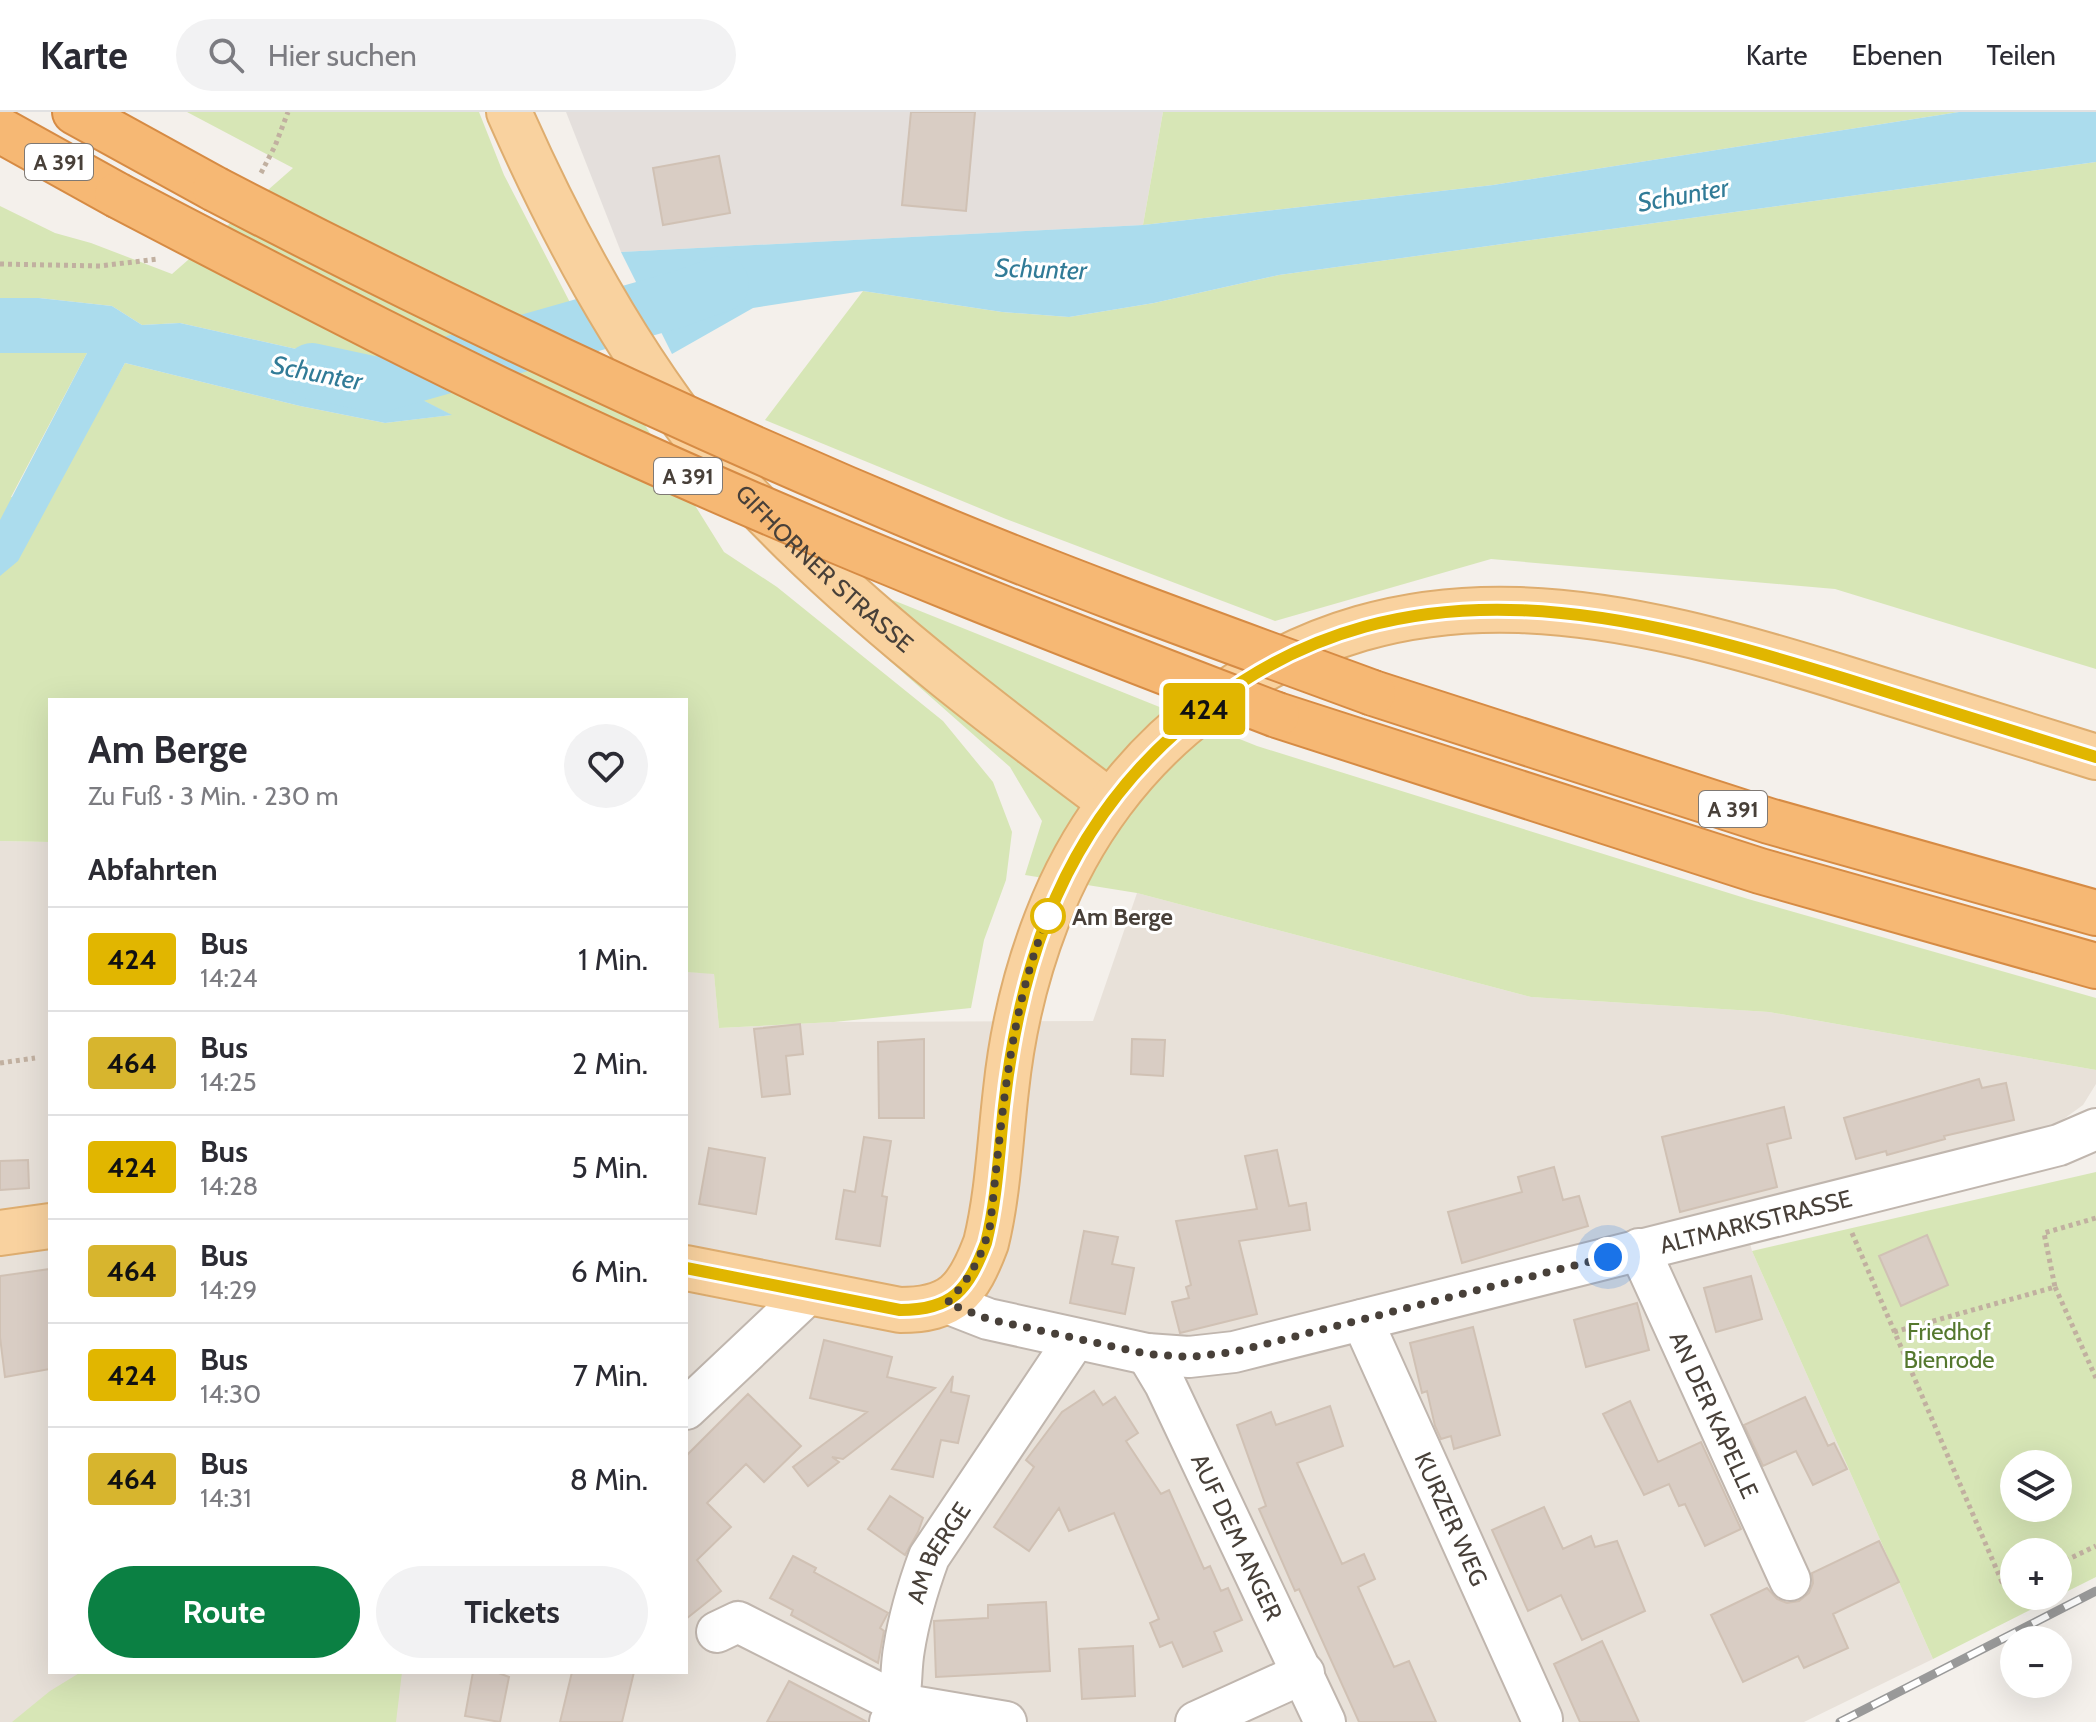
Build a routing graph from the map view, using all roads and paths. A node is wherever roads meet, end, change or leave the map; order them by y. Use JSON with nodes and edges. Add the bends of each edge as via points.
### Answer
{"nodes":[{"id":1,"x":75,"y":112,"type":"edge"},
{"id":2,"x":288,"y":112,"type":"edge"},
{"id":3,"x":509,"y":112,"type":"edge"},
{"id":4,"x":0,"y":130,"type":"edge"},
{"id":5,"x":275,"y":146,"type":"dead end"},
{"id":6,"x":0,"y":150,"type":"edge"},
{"id":7,"x":117,"y":195,"type":"junction"},
{"id":8,"x":154,"y":260,"type":"dead end"},
{"id":9,"x":0,"y":264,"type":"edge"},
{"id":10,"x":2096,"y":757,"type":"edge"},
{"id":11,"x":1110,"y":802,"type":"junction"},
{"id":12,"x":2096,"y":913,"type":"edge"},
{"id":13,"x":2096,"y":966,"type":"edge"},
{"id":14,"x":35,"y":1058,"type":"dead end"},
{"id":15,"x":0,"y":1063,"type":"edge"},
{"id":16,"x":2096,"y":1129,"type":"edge"},
{"id":17,"x":1838,"y":1199,"type":"junction"},
{"id":18,"x":2096,"y":1218,"type":"edge"},
{"id":19,"x":48,"y":1226,"type":"edge"},
{"id":20,"x":0,"y":1233,"type":"edge"},
{"id":21,"x":1639,"y":1249,"type":"junction"},
{"id":22,"x":688,"y":1268,"type":"edge"},
{"id":23,"x":2055,"y":1287,"type":"junction"},
{"id":24,"x":810,"y":1292,"type":"junction"},
{"id":25,"x":947,"y":1303,"type":"junction"},
{"id":26,"x":1362,"y":1320,"type":"junction"},
{"id":27,"x":1894,"y":1332,"type":"junction"},
{"id":28,"x":1075,"y":1339,"type":"junction"},
{"id":29,"x":1147,"y":1354,"type":"junction"},
{"id":30,"x":2096,"y":1378,"type":"edge"},
{"id":31,"x":688,"y":1407,"type":"edge"},
{"id":32,"x":2096,"y":1546,"type":"edge"},
{"id":33,"x":2072,"y":1557,"type":"edge"},
{"id":34,"x":2000,"y":1577,"type":"edge"},
{"id":35,"x":1790,"y":1580,"type":"dead end"},
{"id":36,"x":717,"y":1632,"type":"dead end"},
{"id":37,"x":1304,"y":1673,"type":"junction"},
{"id":38,"x":895,"y":1713,"type":"edge"},
{"id":39,"x":1542,"y":1719,"type":"dead end"},
{"id":40,"x":1006,"y":1722,"type":"edge"},
{"id":41,"x":1196,"y":1722,"type":"edge"},
{"id":42,"x":1325,"y":1722,"type":"edge"}],
"edges":[{"from":1,"to":12,"type":"highway","number":"A 391","bridge":true,"via":[[397,283],[666,410],[935,527],[1373,693],[1769,821]]},
{"from":2,"to":5,"type":"path"},
{"from":3,"to":11,"type":"main road","name":"GIFHORNER STRASSE","bridge":true,"via":[[595,287],[705,448],[839,587],[912,651]]},
{"from":4,"to":7,"type":"highway","number":"A 391"},
{"from":6,"to":7,"type":"highway"},
{"from":7,"to":13,"type":"highway","number":"A 391","bridge":true,"via":[[365,325],[645,458],[919,575],[1277,715],[1760,871]]},
{"from":8,"to":9,"type":"path","via":[[100,266]]},
{"from":10,"to":11,"type":"main road","via":[[1701,637],[1592,615],[1483,609],[1376,624],[1303,649],[1262,670],[1175,732]]},
{"from":11,"to":25,"type":"main road","via":[[1065,876],[1037,944],[1012,1049],[990,1226],[971,1275]]},
{"from":14,"to":15,"type":"path"},
{"from":16,"to":17,"type":"street","name":"ALTMARKSTRASSE","via":[[2059,1145]]},
{"from":17,"to":21,"type":"street","name":"ALTMARKSTRASSE"},
{"from":17,"to":27,"type":"path"},
{"from":18,"to":23,"type":"path","via":[[2044,1233]]},
{"from":19,"to":20,"type":"main road"},
{"from":21,"to":26,"type":"street","name":"ALTMARKSTRASSE"},
{"from":21,"to":35,"type":"street","name":"AN DER KAPELLE"},
{"from":22,"to":24,"type":"main road"},
{"from":23,"to":27,"type":"path"},
{"from":23,"to":30,"type":"path"},
{"from":24,"to":25,"type":"main road","via":[[900,1310]]},
{"from":24,"to":31,"type":"street"},
{"from":25,"to":28,"type":"street","name":"ALTMARKSTRASSE","via":[[988,1319]]},
{"from":26,"to":29,"type":"street","name":"ALTMARKSTRASSE","via":[[1234,1352]]},
{"from":26,"to":39,"type":"street","name":"KURZER WEG"},
{"from":27,"to":34,"type":"path"},
{"from":28,"to":29,"type":"street","name":"ALTMARKSTRASSE"},
{"from":28,"to":38,"type":"street","name":"AM BERGE","via":[[929,1557],[916,1593]]},
{"from":29,"to":37,"type":"street","name":"AUF DEM ANGER"},
{"from":32,"to":33,"type":"path"},
{"from":36,"to":38,"type":"street","via":[[738,1622]]},
{"from":37,"to":41,"type":"street"},
{"from":37,"to":42,"type":"street","name":"AUF DEM ANGER"},
{"from":38,"to":40,"type":"street"}]}
